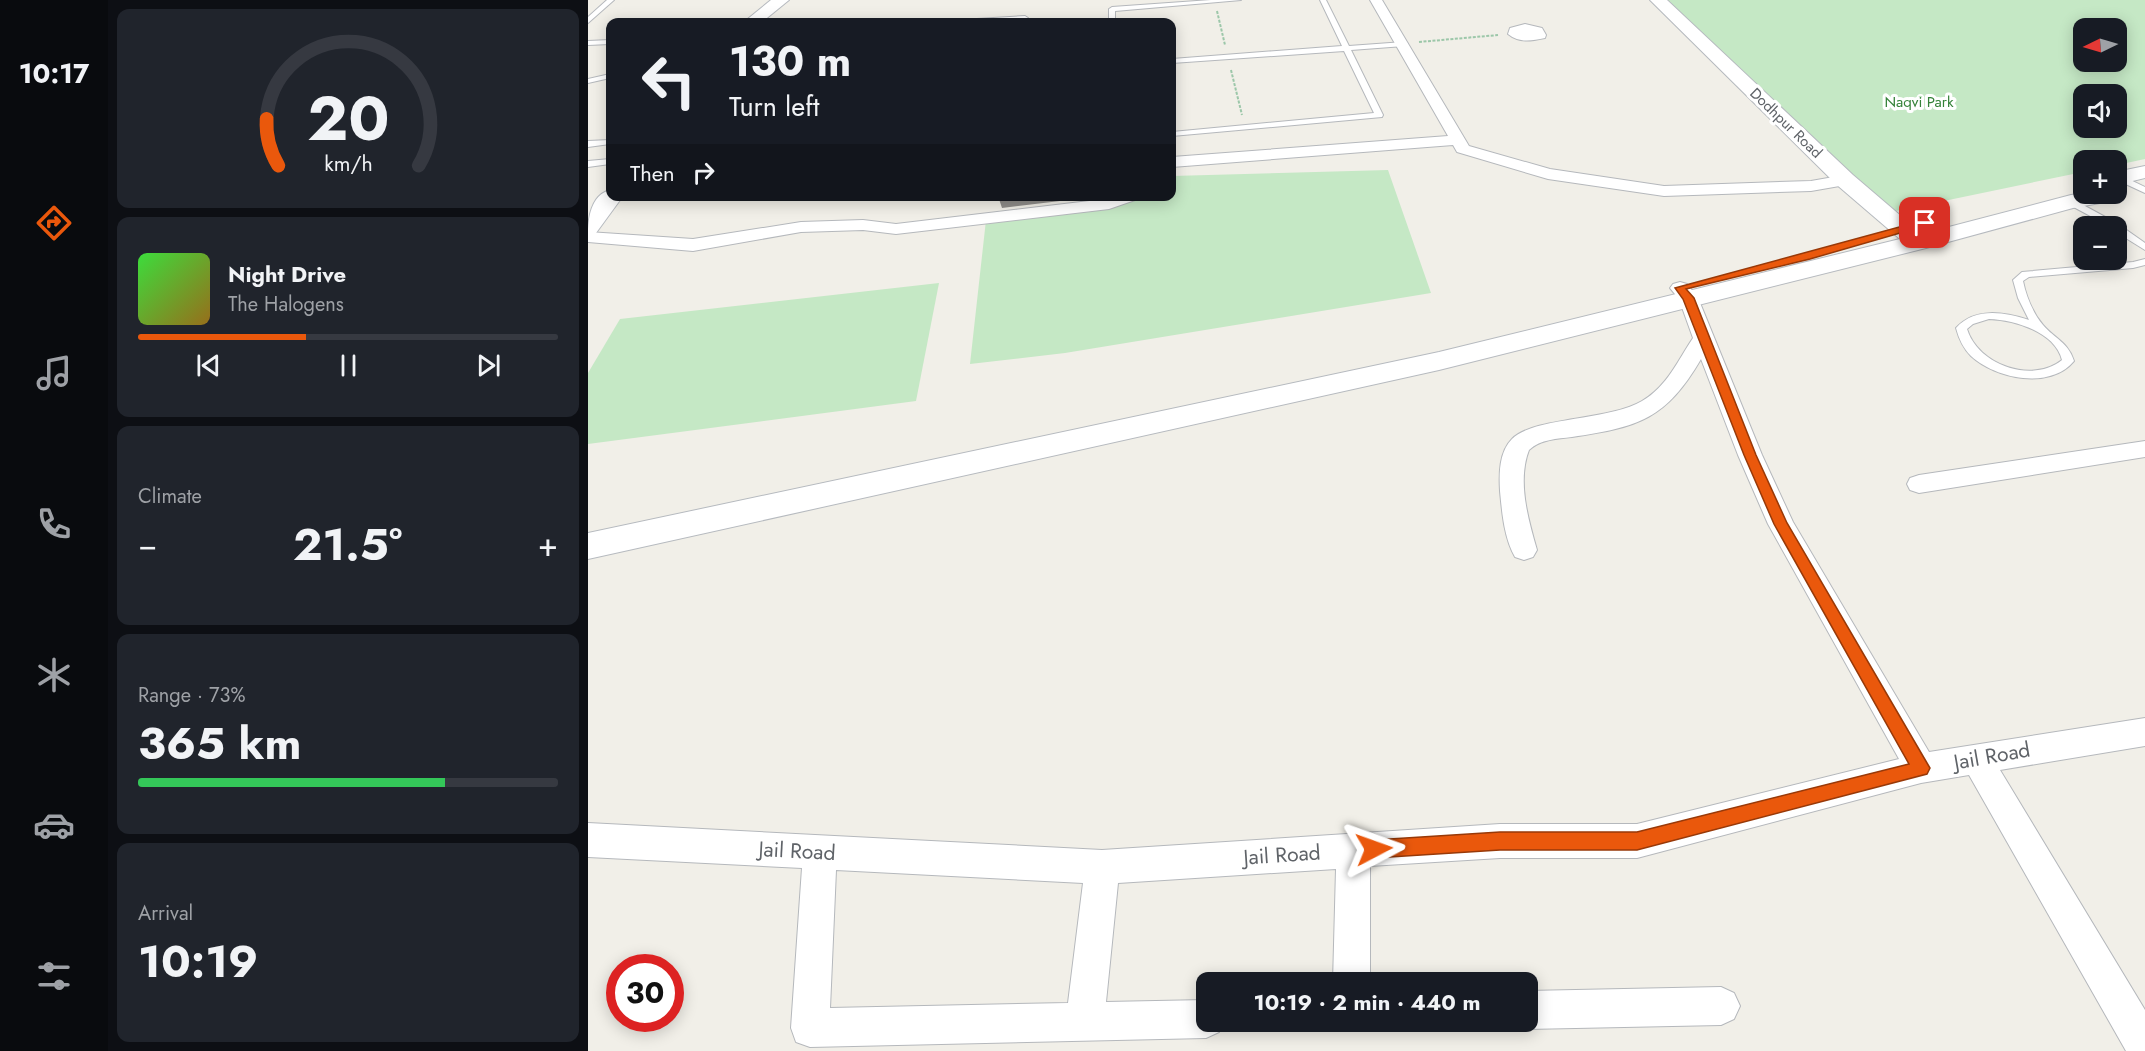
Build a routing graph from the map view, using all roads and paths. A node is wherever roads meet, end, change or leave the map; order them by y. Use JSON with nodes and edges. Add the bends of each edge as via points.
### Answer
{"nodes":[{"id":1,"x":611,"y":0,"type":"edge"},
{"id":2,"x":782,"y":0,"type":"edge"},
{"id":3,"x":1238,"y":0,"type":"edge"},
{"id":4,"x":1323,"y":0,"type":"edge"},
{"id":5,"x":1376,"y":0,"type":"edge"},
{"id":6,"x":1658,"y":0,"type":"edge"},
{"id":7,"x":757,"y":18,"type":"edge"},
{"id":8,"x":1112,"y":18,"type":"edge"},
{"id":9,"x":588,"y":21,"type":"edge"},
{"id":10,"x":1514,"y":34,"type":"dead end"},
{"id":11,"x":606,"y":42,"type":"edge"},
{"id":12,"x":588,"y":43,"type":"edge"},
{"id":13,"x":1404,"y":44,"type":"junction"},
{"id":14,"x":1347,"y":48,"type":"junction"},
{"id":15,"x":1176,"y":61,"type":"edge"},
{"id":16,"x":606,"y":77,"type":"edge"},
{"id":17,"x":588,"y":81,"type":"edge"},
{"id":18,"x":1176,"y":134,"type":"edge"},
{"id":19,"x":1456,"y":140,"type":"junction"},
{"id":20,"x":606,"y":142,"type":"edge"},
{"id":21,"x":588,"y":144,"type":"edge"},
{"id":22,"x":606,"y":162,"type":"edge"},
{"id":23,"x":1176,"y":162,"type":"edge"},
{"id":24,"x":588,"y":164,"type":"edge"},
{"id":25,"x":1845,"y":180,"type":"junction"},
{"id":26,"x":2144,"y":184,"type":"edge"},
{"id":27,"x":2127,"y":185,"type":"edge"},
{"id":28,"x":2073,"y":195,"type":"edge"},
{"id":29,"x":608,"y":201,"type":"edge"},
{"id":30,"x":1116,"y":201,"type":"edge"},
{"id":31,"x":2090,"y":204,"type":"edge"},
{"id":32,"x":2103,"y":216,"type":"edge"},
{"id":33,"x":588,"y":228,"type":"edge"},
{"id":34,"x":2127,"y":235,"type":"edge"},
{"id":35,"x":1910,"y":236,"type":"junction"},
{"id":36,"x":588,"y":237,"type":"edge"},
{"id":37,"x":2145,"y":247,"type":"edge"},
{"id":38,"x":2145,"y":262,"type":"edge"},
{"id":39,"x":1684,"y":293,"type":"junction"},
{"id":40,"x":2040,"y":328,"type":"junction"},
{"id":41,"x":1704,"y":337,"type":"junction"},
{"id":42,"x":2145,"y":449,"type":"edge"},
{"id":43,"x":1919,"y":484,"type":"dead end"},
{"id":44,"x":588,"y":527,"type":"edge"},
{"id":45,"x":588,"y":546,"type":"edge"},
{"id":46,"x":1524,"y":550,"type":"dead end"},
{"id":47,"x":2145,"y":732,"type":"edge"},
{"id":48,"x":1976,"y":758,"type":"junction"},
{"id":49,"x":1921,"y":768,"type":"junction"},
{"id":50,"x":588,"y":840,"type":"edge"},
{"id":51,"x":1353,"y":850,"type":"junction"},
{"id":52,"x":820,"y":852,"type":"junction"},
{"id":53,"x":1102,"y":867,"type":"junction"},
{"id":54,"x":1352,"y":972,"type":"edge"},
{"id":55,"x":1721,"y":1005,"type":"dead end"},
{"id":56,"x":1538,"y":1010,"type":"edge"},
{"id":57,"x":1196,"y":1019,"type":"edge"},
{"id":58,"x":1085,"y":1022,"type":"junction"},
{"id":59,"x":2145,"y":1046,"type":"edge"}],
"edges":[{"from":1,"to":9,"type":"lane"},
{"from":2,"to":7,"type":"main road"},
{"from":3,"to":8,"type":"lane","via":[[1112,9]]},
{"from":4,"to":14,"type":"lane"},
{"from":5,"to":13,"type":"street"},
{"from":6,"to":25,"type":"main road","name":"Dodhpur Road"},
{"from":10,"to":13,"type":"path"},
{"from":11,"to":12,"type":"lane"},
{"from":13,"to":14,"type":"lane"},
{"from":13,"to":19,"type":"street"},
{"from":14,"to":15,"type":"lane"},
{"from":14,"to":18,"type":"lane","via":[[1379,115]]},
{"from":16,"to":17,"type":"lane"},
{"from":19,"to":23,"type":"street"},
{"from":19,"to":25,"type":"street","via":[[1463,149],[1548,174],[1665,191],[1811,186]]},
{"from":20,"to":21,"type":"lane"},
{"from":22,"to":24,"type":"lane"},
{"from":25,"to":35,"type":"main road","name":"Dodhpur Road"},
{"from":26,"to":27,"type":"main road"},
{"from":28,"to":35,"type":"main road"},
{"from":29,"to":33,"type":"main road"},
{"from":30,"to":36,"type":"street","via":[[896,230],[863,225],[801,227],[693,245]]},
{"from":31,"to":32,"type":"lane"},
{"from":34,"to":37,"type":"lane"},
{"from":35,"to":39,"type":"main road"},
{"from":38,"to":40,"type":"lane","via":[[2026,274],[2018,280],[2019,293]]},
{"from":39,"to":41,"type":"street"},
{"from":39,"to":44,"type":"main road"},
{"from":39,"to":45,"type":"main road","via":[[1438,361]]},
{"from":40,"to":40,"type":"lane","via":[[2066,350],[2068,361],[2061,370],[2047,375],[2027,375],[1986,361],[1970,350],[1961,328],[1982,316],[2021,320]]},
{"from":41,"to":46,"type":"street","via":[[1666,394],[1650,406],[1626,418],[1538,434],[1518,447],[1512,481],[1515,519]]},
{"from":41,"to":49,"type":"street","via":[[1781,524]]},
{"from":42,"to":43,"type":"street"},
{"from":47,"to":48,"type":"street","name":"Jail Road"},
{"from":48,"to":49,"type":"street","name":"Jail Road"},
{"from":48,"to":59,"type":"street"},
{"from":49,"to":51,"type":"street","name":"Jail Road","via":[[1637,841],[1500,841]]},
{"from":50,"to":52,"type":"street","name":"Jail Road"},
{"from":51,"to":53,"type":"street","name":"Jail Road"},
{"from":51,"to":54,"type":"street"},
{"from":52,"to":53,"type":"street","name":"Jail Road"},
{"from":52,"to":58,"type":"street","via":[[810,1028]]},
{"from":53,"to":58,"type":"street"},
{"from":55,"to":56,"type":"street"},
{"from":57,"to":58,"type":"street"}]}
